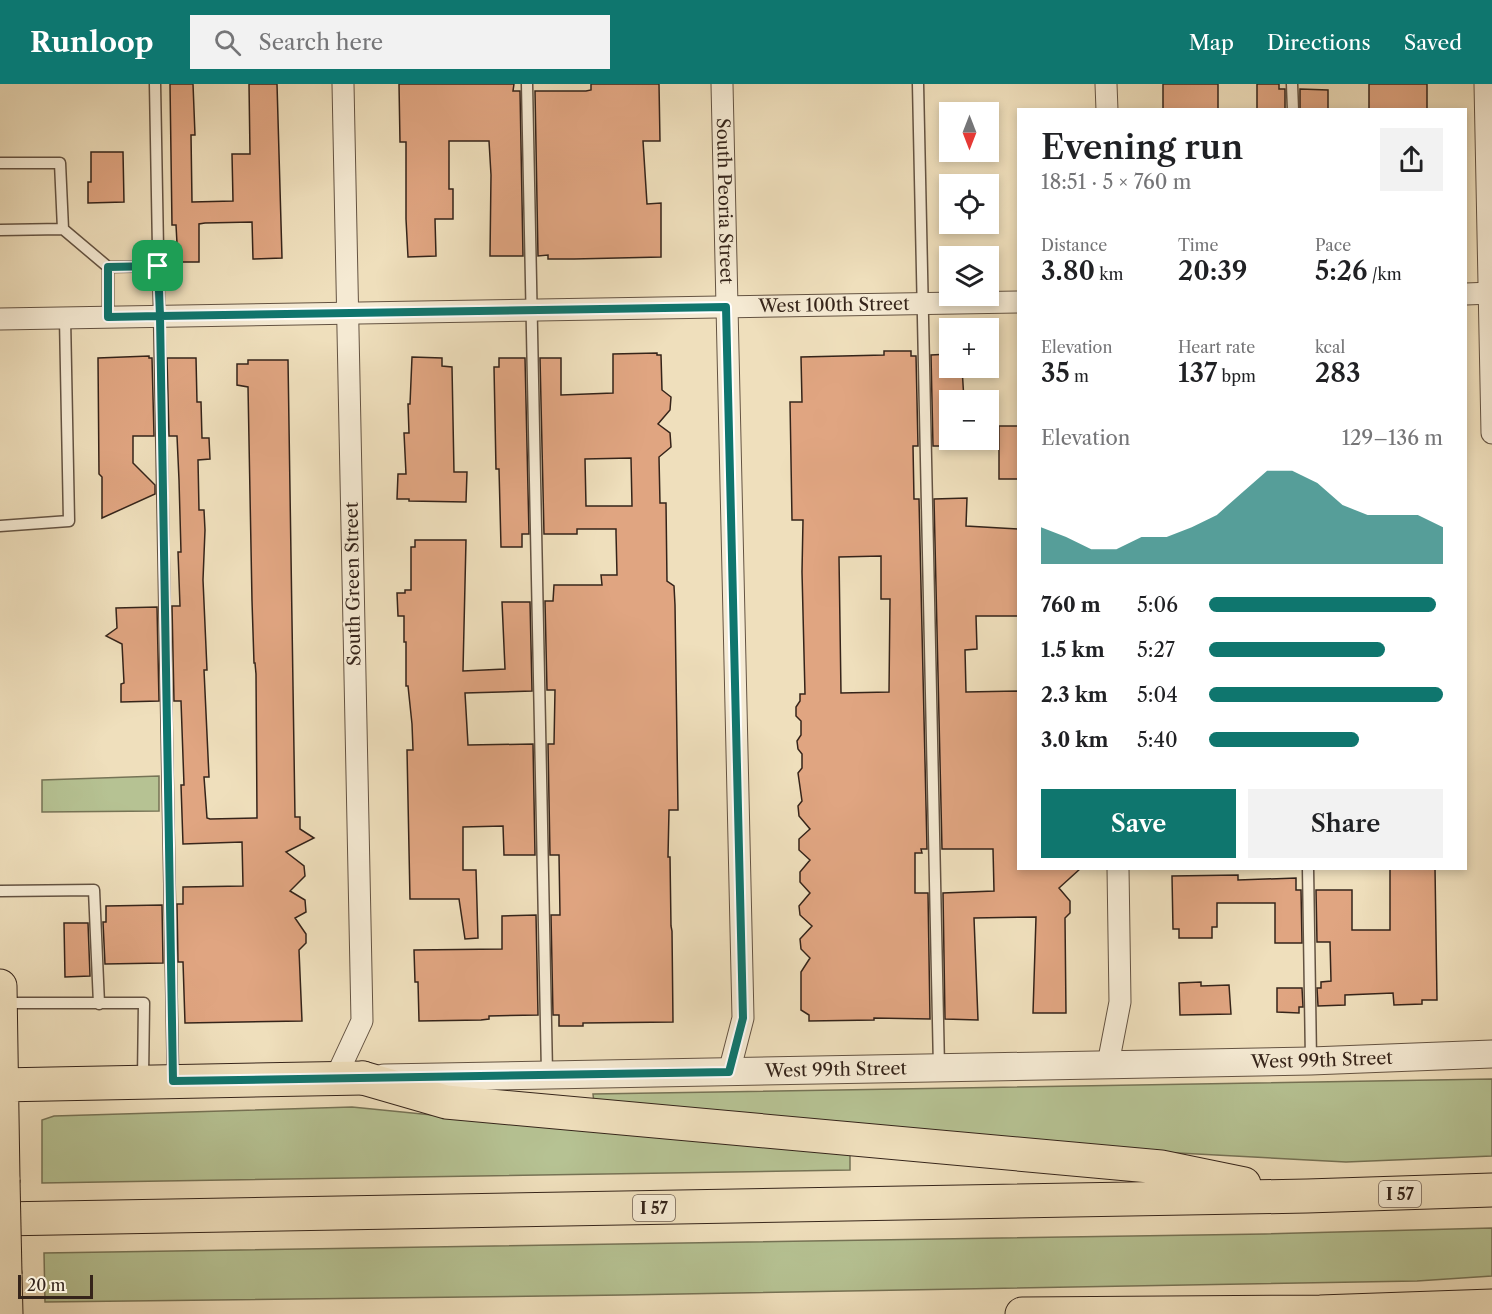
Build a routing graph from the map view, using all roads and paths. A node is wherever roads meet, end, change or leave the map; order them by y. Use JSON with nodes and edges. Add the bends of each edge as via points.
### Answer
{"nodes":[{"id":1,"x":155,"y":84,"type":"edge"},
{"id":2,"x":343,"y":84,"type":"edge"},
{"id":3,"x":527,"y":84,"type":"edge"},
{"id":4,"x":722,"y":84,"type":"edge"},
{"id":5,"x":918,"y":84,"type":"edge"},
{"id":6,"x":1106,"y":84,"type":"edge"},
{"id":7,"x":1292,"y":84,"type":"edge"},
{"id":8,"x":1485,"y":84,"type":"edge"},
{"id":9,"x":1107,"y":108,"type":"edge"},
{"id":10,"x":1293,"y":108,"type":"edge"},
{"id":11,"x":0,"y":164,"type":"edge"},
{"id":12,"x":63,"y":229,"type":"junction"},
{"id":13,"x":0,"y":230,"type":"edge"},
{"id":14,"x":158,"y":266,"type":"junction"},
{"id":15,"x":108,"y":267,"type":"junction"},
{"id":16,"x":1491,"y":293,"type":"edge"},
{"id":17,"x":1467,"y":294,"type":"edge"},
{"id":18,"x":1017,"y":302,"type":"edge"},
{"id":19,"x":922,"y":304,"type":"junction"},
{"id":20,"x":726,"y":307,"type":"junction"},
{"id":21,"x":531,"y":310,"type":"junction"},
{"id":22,"x":348,"y":313,"type":"junction"},
{"id":23,"x":160,"y":316,"type":"junction"},
{"id":24,"x":108,"y":317,"type":"junction"},
{"id":25,"x":66,"y":318,"type":"junction"},
{"id":26,"x":0,"y":319,"type":"edge"},
{"id":27,"x":1492,"y":433,"type":"edge"},
{"id":28,"x":0,"y":526,"type":"edge"},
{"id":29,"x":1118,"y":870,"type":"edge"},
{"id":30,"x":1308,"y":870,"type":"edge"},
{"id":31,"x":0,"y":891,"type":"edge"},
{"id":32,"x":0,"y":986,"type":"edge"},
{"id":33,"x":1,"y":1003,"type":"edge"},
{"id":34,"x":99,"y":1004,"type":"junction"},
{"id":35,"x":1492,"y":1052,"type":"edge"},
{"id":36,"x":1311,"y":1061,"type":"junction"},
{"id":37,"x":1108,"y":1064,"type":"junction"},
{"id":38,"x":939,"y":1069,"type":"junction"},
{"id":39,"x":729,"y":1072,"type":"junction"},
{"id":40,"x":548,"y":1076,"type":"junction"},
{"id":41,"x":349,"y":1078,"type":"junction"},
{"id":42,"x":158,"y":1082,"type":"junction"},
{"id":43,"x":1,"y":1085,"type":"edge"},
{"id":44,"x":1492,"y":1190,"type":"edge"},
{"id":45,"x":1308,"y":1196,"type":"junction"},
{"id":46,"x":0,"y":1219,"type":"edge"},
{"id":47,"x":1492,"y":1306,"type":"edge"},
{"id":48,"x":6,"y":1314,"type":"edge"},
{"id":49,"x":1022,"y":1314,"type":"edge"}],
"edges":[{"from":1,"to":14,"type":"lane"},
{"from":2,"to":22,"type":"street","name":"South Green Street"},
{"from":3,"to":21,"type":"lane"},
{"from":4,"to":20,"type":"street","name":"South Peoria Street"},
{"from":5,"to":19,"type":"lane"},
{"from":6,"to":9,"type":"street"},
{"from":7,"to":10,"type":"lane"},
{"from":8,"to":16,"type":"street"},
{"from":11,"to":12,"type":"lane","via":[[60,163]]},
{"from":12,"to":13,"type":"lane"},
{"from":12,"to":15,"type":"lane"},
{"from":14,"to":15,"type":"lane"},
{"from":14,"to":23,"type":"lane"},
{"from":15,"to":24,"type":"lane"},
{"from":16,"to":17,"type":"street"},
{"from":16,"to":27,"type":"street"},
{"from":18,"to":19,"type":"street","name":"West 100th Street"},
{"from":19,"to":20,"type":"street","name":"West 100th Street"},
{"from":19,"to":38,"type":"lane"},
{"from":20,"to":21,"type":"street","name":"West 100th Street"},
{"from":20,"to":39,"type":"street","name":"South Peoria Street","via":[[743,1018]]},
{"from":21,"to":22,"type":"street","name":"West 100th Street"},
{"from":21,"to":40,"type":"lane"},
{"from":22,"to":23,"type":"street","name":"West 100th Street"},
{"from":22,"to":41,"type":"street","name":"South Green Street","via":[[362,1020]]},
{"from":23,"to":24,"type":"street","name":"West 100th Street"},
{"from":23,"to":42,"type":"lane"},
{"from":24,"to":25,"type":"street","name":"West 100th Street"},
{"from":25,"to":26,"type":"street","name":"West 100th Street"},
{"from":25,"to":28,"type":"lane","via":[[69,521]]},
{"from":29,"to":37,"type":"street","via":[[1119,1002]]},
{"from":30,"to":36,"type":"lane"},
{"from":31,"to":34,"type":"lane","via":[[94,890]]},
{"from":32,"to":33,"type":"main road"},
{"from":33,"to":34,"type":"lane"},
{"from":33,"to":43,"type":"main road"},
{"from":34,"to":42,"type":"lane","via":[[144,1003]]},
{"from":35,"to":36,"type":"street","name":"West 99th Street"},
{"from":36,"to":37,"type":"street","name":"West 99th Street"},
{"from":37,"to":38,"type":"street","name":"West 99th Street"},
{"from":38,"to":39,"type":"street","name":"West 99th Street"},
{"from":39,"to":40,"type":"street","name":"West 99th Street"},
{"from":40,"to":41,"type":"street","name":"West 99th Street"},
{"from":41,"to":42,"type":"main road","name":"West 99th Street"},
{"from":41,"to":45,"type":"main road","via":[[446,1102],[1161,1167]]},
{"from":42,"to":43,"type":"main road","name":"West 99th Street"},
{"from":43,"to":48,"type":"main road","bridge":true},
{"from":44,"to":45,"type":"main road","number":"I 57"},
{"from":45,"to":46,"type":"main road","number":"I 57"},
{"from":47,"to":49,"type":"main road","via":[[1320,1312]]}]}
